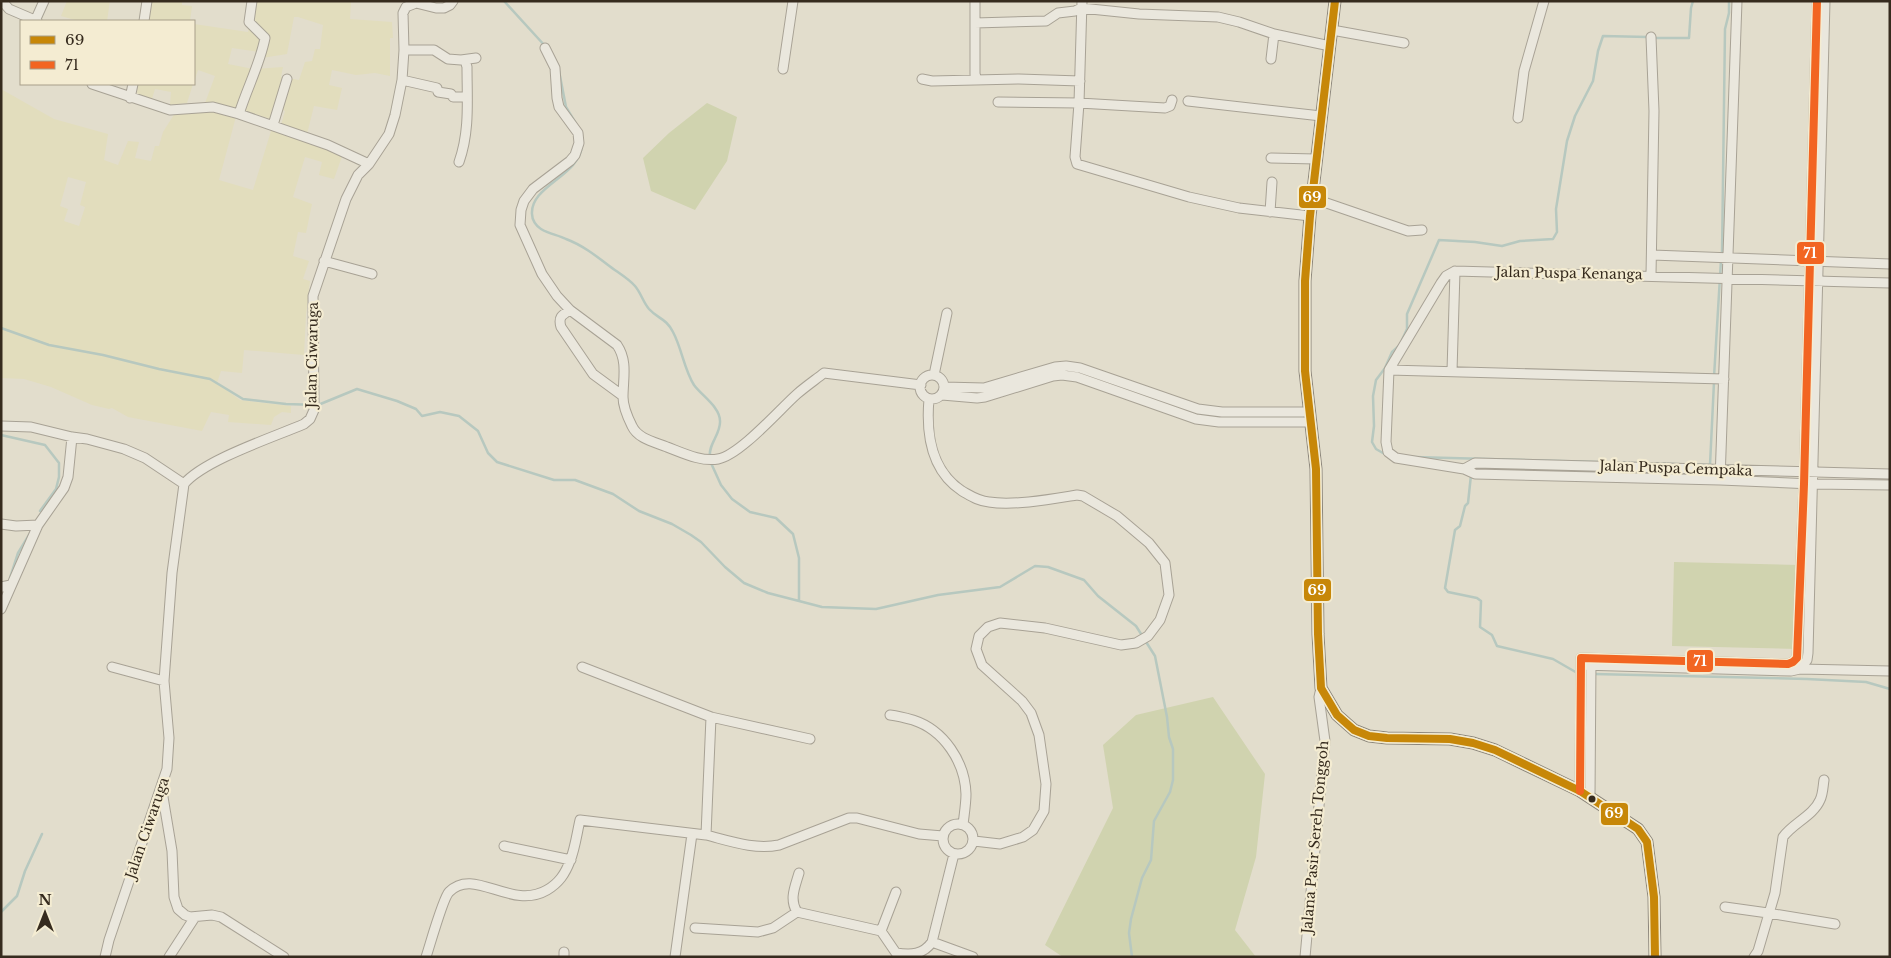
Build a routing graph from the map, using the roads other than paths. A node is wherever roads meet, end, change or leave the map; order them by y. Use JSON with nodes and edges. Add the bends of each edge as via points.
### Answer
{"nodes":[{"id":1,"x":44,"y":1,"type":"edge"},
{"id":2,"x":147,"y":1,"type":"edge"},
{"id":3,"x":252,"y":1,"type":"edge"},
{"id":4,"x":453,"y":1,"type":"edge"},
{"id":5,"x":793,"y":1,"type":"edge"},
{"id":6,"x":975,"y":1,"type":"edge"},
{"id":7,"x":1335,"y":1,"type":"edge"},
{"id":8,"x":1544,"y":1,"type":"edge"},
{"id":9,"x":1737,"y":1,"type":"edge"},
{"id":10,"x":1817,"y":1,"type":"edge"},
{"id":11,"x":1825,"y":1,"type":"edge"},
{"id":12,"x":2,"y":3,"type":"edge"},
{"id":13,"x":1081,"y":5,"type":"edge"},
{"id":14,"x":34,"y":20,"type":"edge"},
{"id":15,"x":36,"y":20,"type":"edge"},
{"id":16,"x":144,"y":20,"type":"edge"},
{"id":17,"x":975,"y":24,"type":"junction"},
{"id":18,"x":1332,"y":30,"type":"junction"},
{"id":19,"x":1274,"y":34,"type":"junction"},
{"id":20,"x":1651,"y":37,"type":"dead end"},
{"id":21,"x":1404,"y":43,"type":"dead end"},
{"id":22,"x":1330,"y":46,"type":"junction"},
{"id":23,"x":545,"y":48,"type":"dead end"},
{"id":24,"x":404,"y":50,"type":"junction"},
{"id":25,"x":476,"y":58,"type":"dead end"},
{"id":26,"x":1271,"y":59,"type":"dead end"},
{"id":27,"x":465,"y":60,"type":"junction"},
{"id":28,"x":783,"y":69,"type":"dead end"},
{"id":29,"x":287,"y":79,"type":"dead end"},
{"id":30,"x":922,"y":79,"type":"dead end"},
{"id":31,"x":402,"y":80,"type":"junction"},
{"id":32,"x":977,"y":80,"type":"junction"},
{"id":33,"x":1080,"y":81,"type":"junction"},
{"id":34,"x":95,"y":85,"type":"edge"},
{"id":35,"x":133,"y":85,"type":"edge"},
{"id":36,"x":467,"y":97,"type":"junction"},
{"id":37,"x":130,"y":98,"type":"junction"},
{"id":38,"x":1172,"y":100,"type":"dead end"},
{"id":39,"x":1188,"y":101,"type":"dead end"},
{"id":40,"x":998,"y":102,"type":"dead end"},
{"id":41,"x":1080,"y":103,"type":"junction"},
{"id":42,"x":239,"y":114,"type":"junction"},
{"id":43,"x":1321,"y":116,"type":"junction"},
{"id":44,"x":1518,"y":118,"type":"dead end"},
{"id":45,"x":272,"y":125,"type":"junction"},
{"id":46,"x":1271,"y":158,"type":"dead end"},
{"id":47,"x":1316,"y":159,"type":"junction"},
{"id":48,"x":459,"y":162,"type":"dead end"},
{"id":49,"x":368,"y":164,"type":"junction"},
{"id":50,"x":1272,"y":182,"type":"dead end"},
{"id":51,"x":1312,"y":198,"type":"junction"},
{"id":52,"x":1270,"y":212,"type":"junction"},
{"id":53,"x":1310,"y":216,"type":"junction"},
{"id":54,"x":1422,"y":230,"type":"dead end"},
{"id":55,"x":1652,"y":256,"type":"junction"},
{"id":56,"x":1729,"y":258,"type":"junction"},
{"id":57,"x":324,"y":261,"type":"junction"},
{"id":58,"x":1814,"y":262,"type":"junction"},
{"id":59,"x":1890,"y":264,"type":"edge"},
{"id":60,"x":1455,"y":271,"type":"junction"},
{"id":61,"x":372,"y":274,"type":"dead end"},
{"id":62,"x":1652,"y":275,"type":"junction"},
{"id":63,"x":1728,"y":278,"type":"junction"},
{"id":64,"x":1814,"y":281,"type":"junction"},
{"id":65,"x":1890,"y":283,"type":"edge"},
{"id":66,"x":570,"y":310,"type":"junction"},
{"id":67,"x":947,"y":313,"type":"dead end"},
{"id":68,"x":1389,"y":370,"type":"junction"},
{"id":69,"x":1452,"y":371,"type":"junction"},
{"id":70,"x":934,"y":375,"type":"junction"},
{"id":71,"x":1724,"y":379,"type":"junction"},
{"id":72,"x":1114,"y":380,"type":"junction"},
{"id":73,"x":921,"y":385,"type":"junction"},
{"id":74,"x":1110,"y":390,"type":"junction"},
{"id":75,"x":943,"y":391,"type":"junction"},
{"id":76,"x":623,"y":396,"type":"junction"},
{"id":77,"x":929,"y":399,"type":"junction"},
{"id":78,"x":1309,"y":417,"type":"junction"},
{"id":79,"x":1,"y":426,"type":"edge"},
{"id":80,"x":72,"y":437,"type":"junction"},
{"id":81,"x":1475,"y":462,"type":"junction"},
{"id":82,"x":1553,"y":465,"type":"junction"},
{"id":83,"x":1464,"y":468,"type":"junction"},
{"id":84,"x":1721,"y":470,"type":"junction"},
{"id":85,"x":1808,"y":472,"type":"junction"},
{"id":86,"x":1475,"y":474,"type":"junction"},
{"id":87,"x":1890,"y":474,"type":"edge"},
{"id":88,"x":1553,"y":476,"type":"junction"},
{"id":89,"x":1720,"y":480,"type":"junction"},
{"id":90,"x":184,"y":484,"type":"junction"},
{"id":91,"x":1808,"y":484,"type":"junction"},
{"id":92,"x":1890,"y":485,"type":"edge"},
{"id":93,"x":1,"y":524,"type":"edge"},
{"id":94,"x":38,"y":525,"type":"junction"},
{"id":95,"x":11,"y":585,"type":"junction"},
{"id":96,"x":1,"y":587,"type":"edge"},
{"id":97,"x":1,"y":609,"type":"edge"},
{"id":98,"x":1798,"y":652,"type":"junction"},
{"id":99,"x":1808,"y":653,"type":"junction"},
{"id":100,"x":1588,"y":663,"type":"junction"},
{"id":101,"x":112,"y":667,"type":"dead end"},
{"id":102,"x":582,"y":667,"type":"dead end"},
{"id":103,"x":1800,"y":669,"type":"junction"},
{"id":104,"x":1890,"y":671,"type":"edge"},
{"id":105,"x":164,"y":682,"type":"junction"},
{"id":106,"x":1321,"y":688,"type":"junction"},
{"id":107,"x":890,"y":715,"type":"dead end"},
{"id":108,"x":711,"y":717,"type":"junction"},
{"id":109,"x":810,"y":739,"type":"dead end"},
{"id":110,"x":1824,"y":780,"type":"dead end"},
{"id":111,"x":161,"y":788,"type":"junction"},
{"id":112,"x":1585,"y":794,"type":"junction"},
{"id":113,"x":964,"y":825,"type":"junction"},
{"id":114,"x":692,"y":834,"type":"junction"},
{"id":115,"x":706,"y":835,"type":"junction"},
{"id":116,"x":943,"y":836,"type":"junction"},
{"id":117,"x":974,"y":841,"type":"junction"},
{"id":118,"x":504,"y":846,"type":"dead end"},
{"id":119,"x":954,"y":854,"type":"junction"},
{"id":120,"x":571,"y":860,"type":"junction"},
{"id":121,"x":798,"y":873,"type":"dead end"},
{"id":122,"x":896,"y":892,"type":"dead end"},
{"id":123,"x":1725,"y":907,"type":"dead end"},
{"id":124,"x":797,"y":912,"type":"junction"},
{"id":125,"x":1768,"y":913,"type":"junction"},
{"id":126,"x":195,"y":917,"type":"junction"},
{"id":127,"x":1835,"y":924,"type":"dead end"},
{"id":128,"x":695,"y":928,"type":"dead end"},
{"id":129,"x":881,"y":931,"type":"junction"},
{"id":130,"x":932,"y":942,"type":"junction"},
{"id":131,"x":895,"y":955,"type":"edge"},
{"id":132,"x":105,"y":957,"type":"edge"},
{"id":133,"x":169,"y":957,"type":"edge"},
{"id":134,"x":284,"y":957,"type":"edge"},
{"id":135,"x":426,"y":957,"type":"edge"},
{"id":136,"x":675,"y":957,"type":"edge"},
{"id":137,"x":973,"y":957,"type":"edge"},
{"id":138,"x":1305,"y":957,"type":"edge"},
{"id":139,"x":1655,"y":957,"type":"edge"},
{"id":140,"x":1754,"y":957,"type":"edge"}],
"edges":[{"from":1,"to":15,"type":"street"},
{"from":2,"to":16,"type":"street"},
{"from":3,"to":42,"type":"street","via":[[250,22],[265,38],[261,60]]},
{"from":4,"to":24,"type":"street","name":"Jalan Ciwaruga","via":[[444,8],[416,3],[406,7],[403,13]]},
{"from":5,"to":28,"type":"street"},
{"from":6,"to":17,"type":"street"},
{"from":7,"to":18,"type":"main road"},
{"from":8,"to":44,"type":"street","via":[[1524,71]]},
{"from":9,"to":56,"type":"street"},
{"from":10,"to":58,"type":"street"},
{"from":11,"to":58,"type":"street"},
{"from":12,"to":14,"type":"street"},
{"from":13,"to":17,"type":"street","via":[[1075,11],[1058,13],[1046,21]]},
{"from":13,"to":19,"type":"street","via":[[1139,14],[1218,17]]},
{"from":13,"to":33,"type":"street"},
{"from":17,"to":32,"type":"street"},
{"from":18,"to":21,"type":"street"},
{"from":18,"to":22,"type":"main road"},
{"from":19,"to":22,"type":"street"},
{"from":19,"to":26,"type":"street"},
{"from":20,"to":55,"type":"street","via":[[1654,111]]},
{"from":22,"to":43,"type":"main road"},
{"from":23,"to":66,"type":"street","via":[[555,68],[559,107],[578,133],[580,143],[570,161],[533,189],[524,201],[520,225],[542,274]]},
{"from":24,"to":27,"type":"street","via":[[429,49],[448,59]]},
{"from":24,"to":31,"type":"street","name":"Jalan Ciwaruga"},
{"from":25,"to":27,"type":"street"},
{"from":27,"to":36,"type":"street"},
{"from":29,"to":45,"type":"street"},
{"from":30,"to":32,"type":"street"},
{"from":31,"to":36,"type":"street","via":[[437,88],[438,92],[453,97]]},
{"from":31,"to":49,"type":"street","name":"Jalan Ciwaruga","via":[[389,134]]},
{"from":32,"to":33,"type":"street"},
{"from":33,"to":41,"type":"street"},
{"from":34,"to":37,"type":"street"},
{"from":35,"to":37,"type":"street"},
{"from":36,"to":48,"type":"street","via":[[468,125]]},
{"from":37,"to":42,"type":"street","via":[[170,110],[213,107]]},
{"from":38,"to":41,"type":"street","via":[[1170,106],[1164,108]]},
{"from":39,"to":43,"type":"street"},
{"from":40,"to":41,"type":"street"},
{"from":41,"to":52,"type":"street","via":[[1075,157],[1080,166],[1189,197]]},
{"from":42,"to":45,"type":"street"},
{"from":43,"to":47,"type":"main road"},
{"from":45,"to":49,"type":"street","via":[[328,145]]},
{"from":46,"to":47,"type":"street"},
{"from":47,"to":51,"type":"main road"},
{"from":49,"to":57,"type":"street","name":"Jalan Ciwaruga","via":[[358,175],[346,199]]},
{"from":50,"to":52,"type":"street"},
{"from":51,"to":53,"type":"main road"},
{"from":51,"to":54,"type":"street","via":[[1408,231]]},
{"from":52,"to":53,"type":"street"},
{"from":53,"to":78,"type":"main road","via":[[1304,313]]},
{"from":55,"to":56,"type":"street","name":"Jalan Puspa Kenanga"},
{"from":55,"to":62,"type":"street"},
{"from":56,"to":58,"type":"street","name":"Jalan Puspa Kenanga"},
{"from":56,"to":63,"type":"street"},
{"from":57,"to":61,"type":"street"},
{"from":57,"to":90,"type":"street","name":"Jalan Ciwaruga","via":[[313,296],[314,410],[310,419],[223,458]]},
{"from":58,"to":59,"type":"street","name":"Jalan Puspa Kenanga"},
{"from":58,"to":64,"type":"street"},
{"from":60,"to":62,"type":"street","name":"Jalan Puspa Kenanga"},
{"from":60,"to":68,"type":"street","via":[[1441,283]]},
{"from":60,"to":69,"type":"street"},
{"from":62,"to":63,"type":"street","name":"Jalan Puspa Kenanga"},
{"from":63,"to":64,"type":"street","name":"Jalan Puspa Kenanga"},
{"from":63,"to":71,"type":"street"},
{"from":64,"to":65,"type":"street","name":"Jalan Puspa Kenanga"},
{"from":64,"to":85,"type":"street"},
{"from":66,"to":76,"type":"street","via":[[617,345],[625,372]]},
{"from":66,"to":76,"type":"street","via":[[561,316],[560,327],[593,374]]},
{"from":67,"to":70,"type":"street"},
{"from":68,"to":69,"type":"street"},
{"from":68,"to":83,"type":"street","name":"Jalan Puspa Cempaka","via":[[1386,442],[1391,456]]},
{"from":69,"to":71,"type":"street"},
{"from":70,"to":73,"type":"street","via":[[925,378]]},
{"from":70,"to":75,"type":"street","via":[[942,380]]},
{"from":71,"to":84,"type":"street"},
{"from":72,"to":74,"type":"street"},
{"from":72,"to":75,"type":"street","via":[[1080,368],[1061,366],[984,388]]},
{"from":72,"to":78,"type":"street","via":[[1198,410]]},
{"from":73,"to":76,"type":"street","via":[[824,373],[735,452],[713,459],[688,455],[642,437],[632,427]]},
{"from":73,"to":77,"type":"street","via":[[922,394]]},
{"from":74,"to":75,"type":"street","via":[[1077,377],[1062,375],[985,397]]},
{"from":74,"to":78,"type":"street","via":[[1196,420],[1218,422]]},
{"from":75,"to":77,"type":"street","via":[[936,399]]},
{"from":77,"to":117,"type":"street","via":[[929,436],[934,456],[943,474],[954,485],[976,500],[992,503],[1083,496],[1117,516],[1149,543],[1165,563],[1169,595],[1160,620],[1148,636],[1136,643],[1121,645],[1045,628],[1000,623],[988,627],[980,636],[976,649],[982,665],[1022,701],[1031,714],[1039,735],[1046,784],[1044,812],[1033,830],[1023,837],[1000,844]]},
{"from":78,"to":106,"type":"main road","via":[[1316,469]]},
{"from":79,"to":80,"type":"street","via":[[31,427]]},
{"from":80,"to":90,"type":"street","via":[[124,449],[145,458]]},
{"from":80,"to":94,"type":"street","via":[[64,488]]},
{"from":81,"to":82,"type":"street","name":"Jalan Puspa Cempaka"},
{"from":81,"to":83,"type":"street"},
{"from":81,"to":86,"type":"street"},
{"from":82,"to":84,"type":"street","name":"Jalan Puspa Cempaka"},
{"from":82,"to":88,"type":"street"},
{"from":83,"to":86,"type":"street","name":"Jalan Puspa Cempaka"},
{"from":84,"to":85,"type":"street","name":"Jalan Puspa Cempaka"},
{"from":84,"to":89,"type":"street"},
{"from":85,"to":87,"type":"street","name":"Jalan Puspa Cempaka"},
{"from":85,"to":91,"type":"street"},
{"from":86,"to":88,"type":"street","name":"Jalan Puspa Cempaka"},
{"from":88,"to":89,"type":"street","name":"Jalan Puspa Cempaka"},
{"from":89,"to":91,"type":"street","name":"Jalan Puspa Cempaka"},
{"from":90,"to":105,"type":"street","name":"Jalan Ciwaruga","via":[[172,573]]},
{"from":91,"to":92,"type":"street","name":"Jalan Puspa Cempaka"},
{"from":91,"to":98,"type":"street"},
{"from":91,"to":99,"type":"street"},
{"from":93,"to":94,"type":"street"},
{"from":94,"to":95,"type":"street"},
{"from":95,"to":96,"type":"street"},
{"from":95,"to":97,"type":"street"},
{"from":98,"to":99,"type":"street"},
{"from":98,"to":100,"type":"street","via":[[1794,662],[1778,663]]},
{"from":99,"to":103,"type":"street"},
{"from":100,"to":103,"type":"street"},
{"from":100,"to":112,"type":"street"},
{"from":101,"to":105,"type":"street"},
{"from":102,"to":108,"type":"street"},
{"from":103,"to":104,"type":"street"},
{"from":105,"to":111,"type":"street","name":"Jalan Ciwaruga","via":[[169,738],[167,768]]},
{"from":106,"to":112,"type":"main road","via":[[1337,715],[1354,730],[1387,738],[1450,739],[1472,743],[1495,750]]},
{"from":106,"to":138,"type":"street","name":"Jalana Pasir Sereh Tonggoh","via":[[1319,697],[1325,741]]},
{"from":107,"to":113,"type":"street","via":[[924,726],[938,735],[956,756],[966,792]]},
{"from":108,"to":109,"type":"street"},
{"from":108,"to":115,"type":"street"},
{"from":110,"to":125,"type":"street","via":[[1821,798],[1815,808],[1783,837],[1775,893]]},
{"from":111,"to":126,"type":"street","via":[[172,851],[174,897],[178,909]]},
{"from":111,"to":132,"type":"street","name":"Jalan Ciwaruga"},
{"from":112,"to":139,"type":"main road","via":[[1638,829],[1648,842],[1654,897]]},
{"from":113,"to":116,"type":"street","via":[[951,826]]},
{"from":113,"to":117,"type":"street","via":[[971,831]]},
{"from":114,"to":115,"type":"street"},
{"from":114,"to":120,"type":"street","via":[[580,820]]},
{"from":114,"to":136,"type":"street"},
{"from":115,"to":116,"type":"street","via":[[767,847],[857,818],[919,834]]},
{"from":116,"to":119,"type":"street","via":[[945,848]]},
{"from":117,"to":119,"type":"street","via":[[965,854]]},
{"from":118,"to":120,"type":"street"},
{"from":119,"to":130,"type":"street"},
{"from":120,"to":135,"type":"street","via":[[561,879],[538,896],[515,896],[470,883],[458,885],[448,893]]},
{"from":121,"to":124,"type":"street","via":[[793,896]]},
{"from":122,"to":129,"type":"street"},
{"from":123,"to":125,"type":"street"},
{"from":124,"to":128,"type":"street","via":[[773,928],[758,932]]},
{"from":124,"to":129,"type":"street"},
{"from":125,"to":127,"type":"street"},
{"from":125,"to":140,"type":"street"},
{"from":126,"to":133,"type":"street"},
{"from":126,"to":134,"type":"street","via":[[221,917]]},
{"from":129,"to":131,"type":"street"},
{"from":130,"to":131,"type":"street","via":[[922,952]]},
{"from":130,"to":137,"type":"street"}]}
